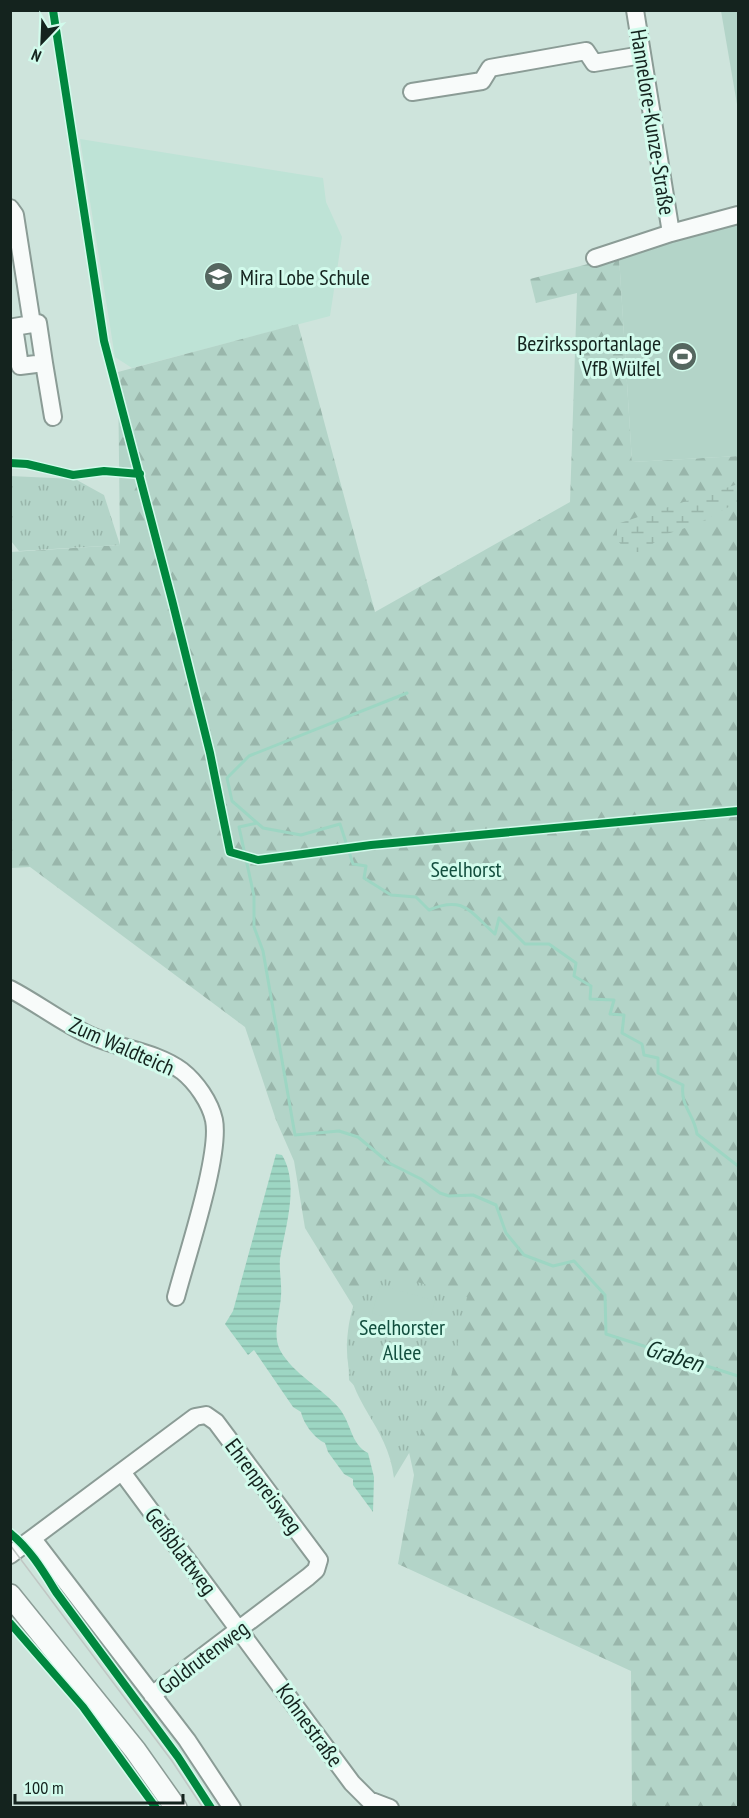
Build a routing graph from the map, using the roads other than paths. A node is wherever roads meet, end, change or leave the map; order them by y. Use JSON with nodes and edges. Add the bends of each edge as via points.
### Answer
{"nodes":[{"id":1,"x":635,"y":10,"type":"edge"},
{"id":2,"x":642,"y":55,"type":"junction"},
{"id":3,"x":412,"y":92,"type":"dead end"},
{"id":4,"x":10,"y":208,"type":"edge"},
{"id":5,"x":738,"y":215,"type":"edge"},
{"id":6,"x":671,"y":233,"type":"junction"},
{"id":7,"x":595,"y":258,"type":"dead end"},
{"id":8,"x":32,"y":324,"type":"junction"},
{"id":9,"x":44,"y":363,"type":"junction"},
{"id":10,"x":52,"y":417,"type":"dead end"},
{"id":11,"x":10,"y":989,"type":"edge"},
{"id":12,"x":176,"y":1297,"type":"dead end"},
{"id":13,"x":122,"y":1472,"type":"junction"},
{"id":14,"x":33,"y":1539,"type":"junction"},
{"id":15,"x":10,"y":1555,"type":"edge"},
{"id":16,"x":319,"y":1560,"type":"joint"},
{"id":17,"x":10,"y":1595,"type":"edge"},
{"id":18,"x":240,"y":1629,"type":"junction"},
{"id":19,"x":152,"y":1695,"type":"junction"},
{"id":20,"x":176,"y":1808,"type":"edge"},
{"id":21,"x":232,"y":1808,"type":"edge"},
{"id":22,"x":390,"y":1808,"type":"edge"}],
"edges":[{"from":1,"to":2,"type":"street","name":"Hannelore-Kunze-Straße"},
{"from":2,"to":3,"type":"street","via":[[594,63],[586,51],[490,68],[482,81]]},
{"from":2,"to":6,"type":"street","name":"Hannelore-Kunze-Straße"},
{"from":4,"to":8,"type":"street","via":[[15,215]]},
{"from":5,"to":6,"type":"street"},
{"from":6,"to":7,"type":"street"},
{"from":8,"to":9,"type":"street","via":[[38,323]]},
{"from":8,"to":9,"type":"street","via":[[14,327],[20,366]]},
{"from":9,"to":10,"type":"street"},
{"from":11,"to":12,"type":"street","name":"Zum Waldteich","via":[[91,1036],[173,1066],[196,1084],[208,1104],[214,1120],[212,1163]]},
{"from":13,"to":14,"type":"street"},
{"from":13,"to":16,"type":"street","name":"Ehrenpreisweg","via":[[195,1417],[206,1415],[216,1422]]},
{"from":13,"to":18,"type":"street","name":"Geißblattweg"},
{"from":14,"to":15,"type":"street"},
{"from":14,"to":19,"type":"street","name":"Goldrutenweg"},
{"from":16,"to":18,"type":"street","name":"Goldrutenweg","via":[[308,1577]]},
{"from":17,"to":20,"type":"main road","via":[[135,1750]]},
{"from":18,"to":19,"type":"street","name":"Goldrutenweg"},
{"from":18,"to":22,"type":"street","name":"Kohnestraße","via":[[352,1783],[369,1800]]},
{"from":19,"to":21,"type":"street"}]}
